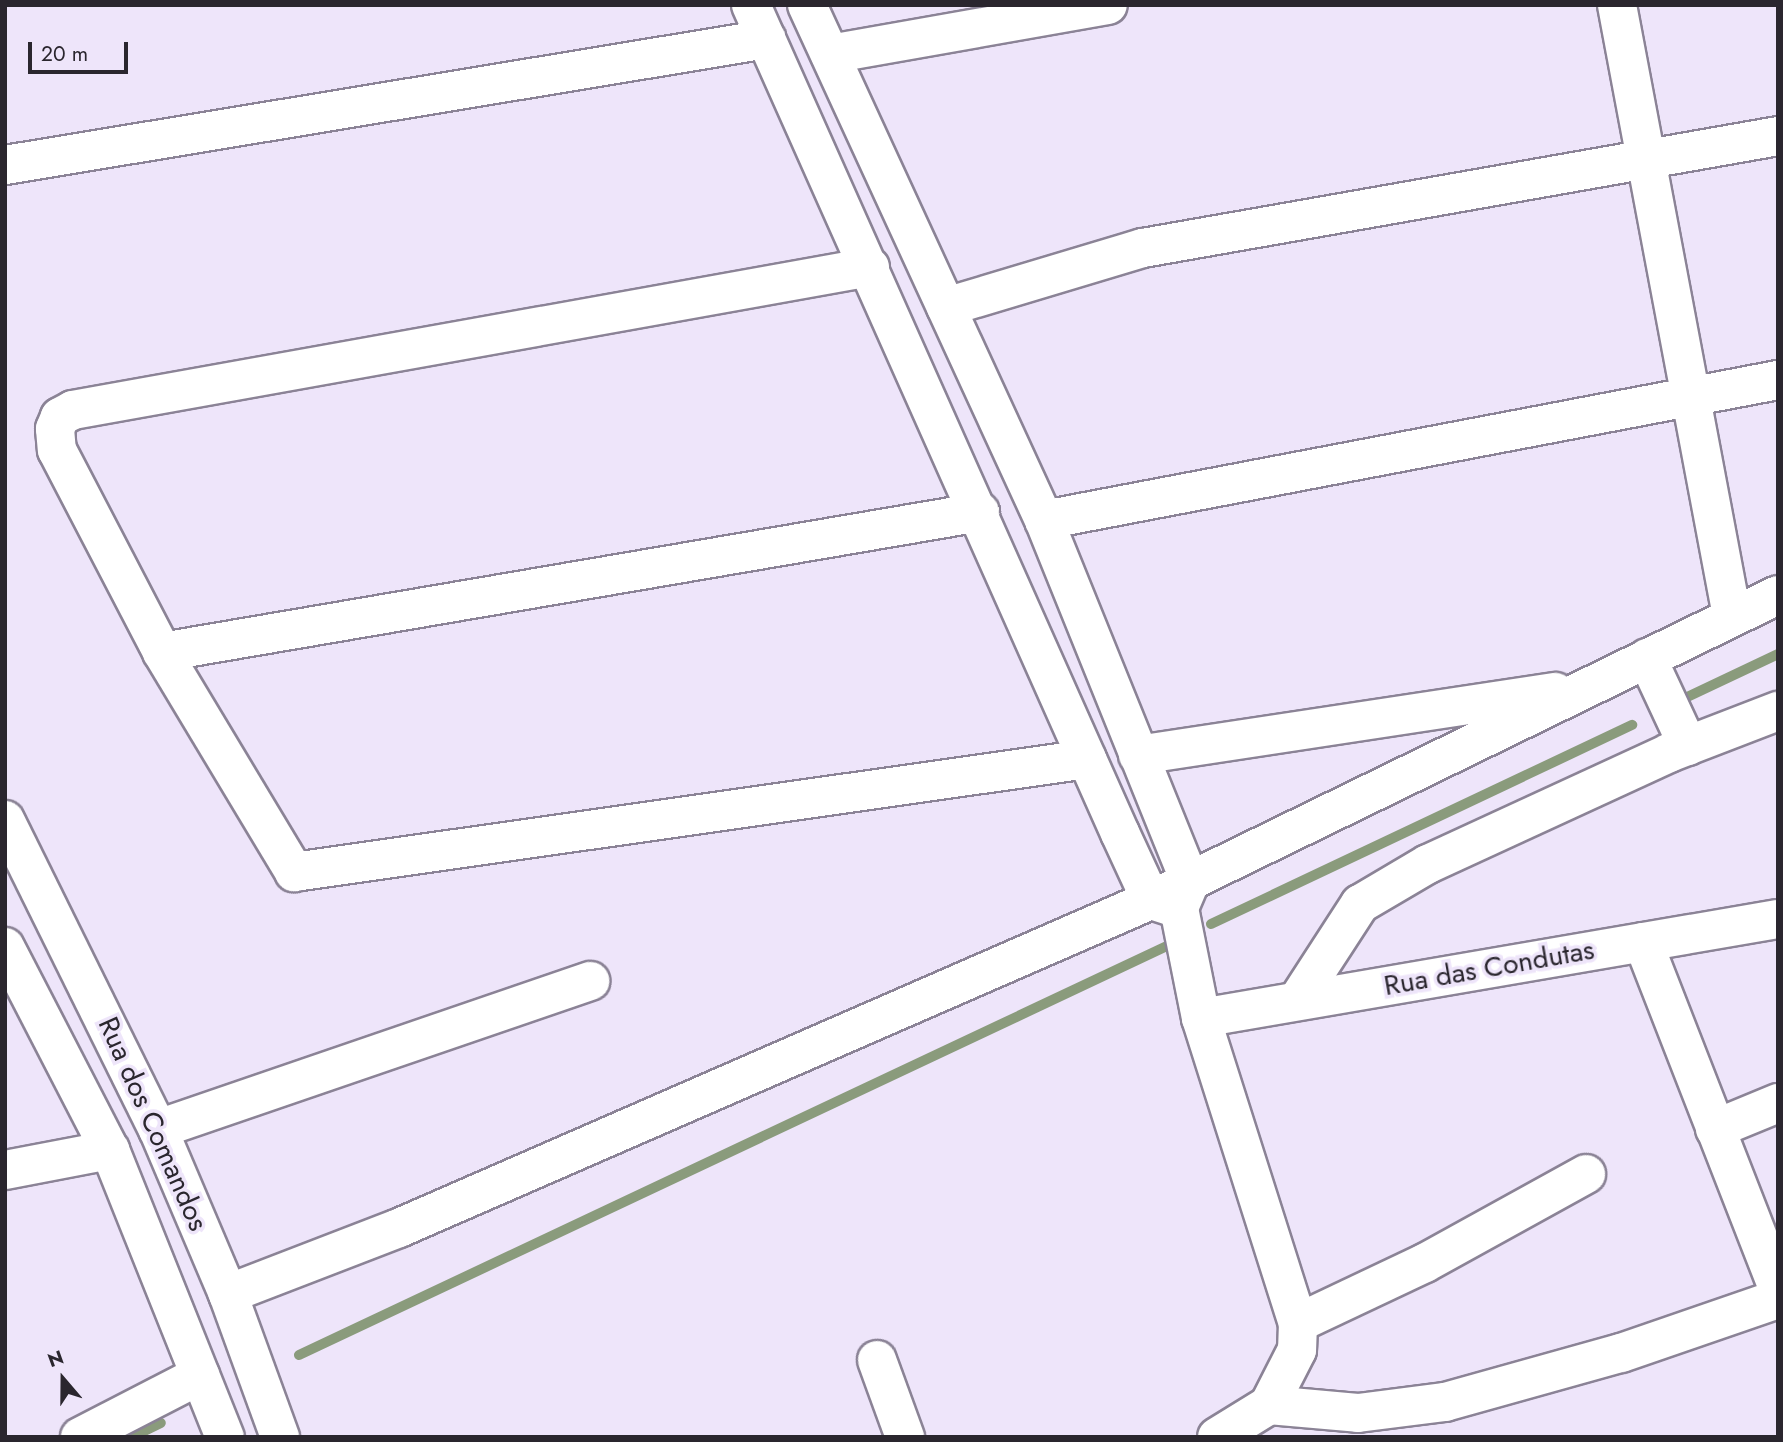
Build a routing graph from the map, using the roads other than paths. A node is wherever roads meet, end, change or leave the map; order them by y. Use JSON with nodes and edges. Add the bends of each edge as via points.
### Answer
{"nodes":[{"id":1,"x":751,"y":5,"type":"edge"},
{"id":2,"x":807,"y":5,"type":"edge"},
{"id":3,"x":1108,"y":5,"type":"edge"},
{"id":4,"x":1617,"y":5,"type":"edge"},
{"id":5,"x":767,"y":39,"type":"junction"},
{"id":6,"x":830,"y":54,"type":"junction"},
{"id":7,"x":1778,"y":136,"type":"edge"},
{"id":8,"x":1647,"y":162,"type":"junction"},
{"id":9,"x":5,"y":164,"type":"edge"},
{"id":10,"x":870,"y":267,"type":"junction"},
{"id":11,"x":946,"y":307,"type":"junction"},
{"id":12,"x":1778,"y":380,"type":"edge"},
{"id":13,"x":1692,"y":394,"type":"junction"},
{"id":14,"x":980,"y":512,"type":"junction"},
{"id":15,"x":1044,"y":520,"type":"junction"},
{"id":16,"x":1778,"y":595,"type":"edge"},
{"id":17,"x":1732,"y":616,"type":"junction"},
{"id":18,"x":163,"y":652,"type":"junction"},
{"id":19,"x":1647,"y":659,"type":"junction"},
{"id":20,"x":1591,"y":687,"type":"junction"},
{"id":21,"x":1778,"y":711,"type":"edge"},
{"id":22,"x":1688,"y":746,"type":"junction"},
{"id":23,"x":1138,"y":755,"type":"junction"},
{"id":24,"x":1087,"y":759,"type":"junction"},
{"id":25,"x":5,"y":820,"type":"edge"},
{"id":26,"x":1173,"y":897,"type":"junction"},
{"id":27,"x":1778,"y":919,"type":"edge"},
{"id":28,"x":1643,"y":942,"type":"junction"},
{"id":29,"x":5,"y":947,"type":"edge"},
{"id":30,"x":590,"y":981,"type":"dead end"},
{"id":31,"x":1297,"y":1000,"type":"junction"},
{"id":32,"x":1202,"y":1018,"type":"junction"},
{"id":33,"x":1778,"y":1103,"type":"edge"},
{"id":34,"x":158,"y":1129,"type":"junction"},
{"id":35,"x":1715,"y":1129,"type":"junction"},
{"id":36,"x":110,"y":1150,"type":"junction"},
{"id":37,"x":5,"y":1170,"type":"edge"},
{"id":38,"x":1586,"y":1174,"type":"dead end"},
{"id":39,"x":1778,"y":1289,"type":"edge"},
{"id":40,"x":228,"y":1294,"type":"junction"},
{"id":41,"x":1778,"y":1299,"type":"edge"},
{"id":42,"x":1298,"y":1323,"type":"junction"},
{"id":43,"x":877,"y":1360,"type":"dead end"},
{"id":44,"x":200,"y":1375,"type":"junction"},
{"id":45,"x":1269,"y":1405,"type":"junction"},
{"id":46,"x":221,"y":1435,"type":"edge"},
{"id":47,"x":80,"y":1437,"type":"edge"},
{"id":48,"x":280,"y":1437,"type":"edge"},
{"id":49,"x":905,"y":1437,"type":"edge"},
{"id":50,"x":1217,"y":1437,"type":"edge"}],
"edges":[{"from":1,"to":5,"type":"street"},
{"from":2,"to":6,"type":"street"},
{"from":3,"to":6,"type":"street"},
{"from":4,"to":8,"type":"street"},
{"from":5,"to":9,"type":"street"},
{"from":5,"to":10,"type":"street"},
{"from":6,"to":11,"type":"street"},
{"from":7,"to":8,"type":"street"},
{"from":8,"to":11,"type":"street","via":[[1143,248]]},
{"from":8,"to":13,"type":"street"},
{"from":10,"to":14,"type":"street"},
{"from":10,"to":18,"type":"street","via":[[73,410],[60,417],[55,429],[57,450]]},
{"from":11,"to":15,"type":"street"},
{"from":12,"to":13,"type":"street"},
{"from":13,"to":15,"type":"street"},
{"from":13,"to":17,"type":"street"},
{"from":14,"to":18,"type":"street"},
{"from":14,"to":24,"type":"street"},
{"from":15,"to":23,"type":"street"},
{"from":16,"to":17,"type":"street"},
{"from":17,"to":19,"type":"street"},
{"from":18,"to":24,"type":"street","via":[[287,867],[305,874]]},
{"from":19,"to":20,"type":"street"},
{"from":19,"to":22,"type":"street"},
{"from":20,"to":23,"type":"street"},
{"from":20,"to":26,"type":"street"},
{"from":21,"to":22,"type":"street"},
{"from":22,"to":31,"type":"street","via":[[1428,864],[1360,904]]},
{"from":23,"to":26,"type":"street"},
{"from":24,"to":26,"type":"street"},
{"from":25,"to":34,"type":"street","name":"Rua dos Comandos"},
{"from":26,"to":32,"type":"street"},
{"from":26,"to":40,"type":"street","via":[[399,1228]]},
{"from":27,"to":28,"type":"street","name":"Rua das Condutas"},
{"from":28,"to":31,"type":"street","name":"Rua das Condutas"},
{"from":28,"to":35,"type":"street"},
{"from":29,"to":36,"type":"street","name":"Rua dos Comandos"},
{"from":30,"to":34,"type":"street"},
{"from":31,"to":32,"type":"street","name":"Rua das Condutas"},
{"from":32,"to":42,"type":"street"},
{"from":33,"to":35,"type":"street"},
{"from":34,"to":40,"type":"street","name":"Rua dos Comandos"},
{"from":35,"to":39,"type":"street"},
{"from":36,"to":37,"type":"street"},
{"from":36,"to":44,"type":"street","name":"Rua dos Comandos"},
{"from":38,"to":42,"type":"street","via":[[1425,1263]]},
{"from":40,"to":48,"type":"street","name":"Rua dos Comandos"},
{"from":41,"to":45,"type":"street","via":[[1621,1353],[1446,1402],[1358,1413]]},
{"from":42,"to":45,"type":"street","via":[[1297,1350]]},
{"from":43,"to":49,"type":"street"},
{"from":44,"to":46,"type":"street","name":"Rua dos Comandos"},
{"from":44,"to":47,"type":"street"},
{"from":45,"to":50,"type":"street"}]}
